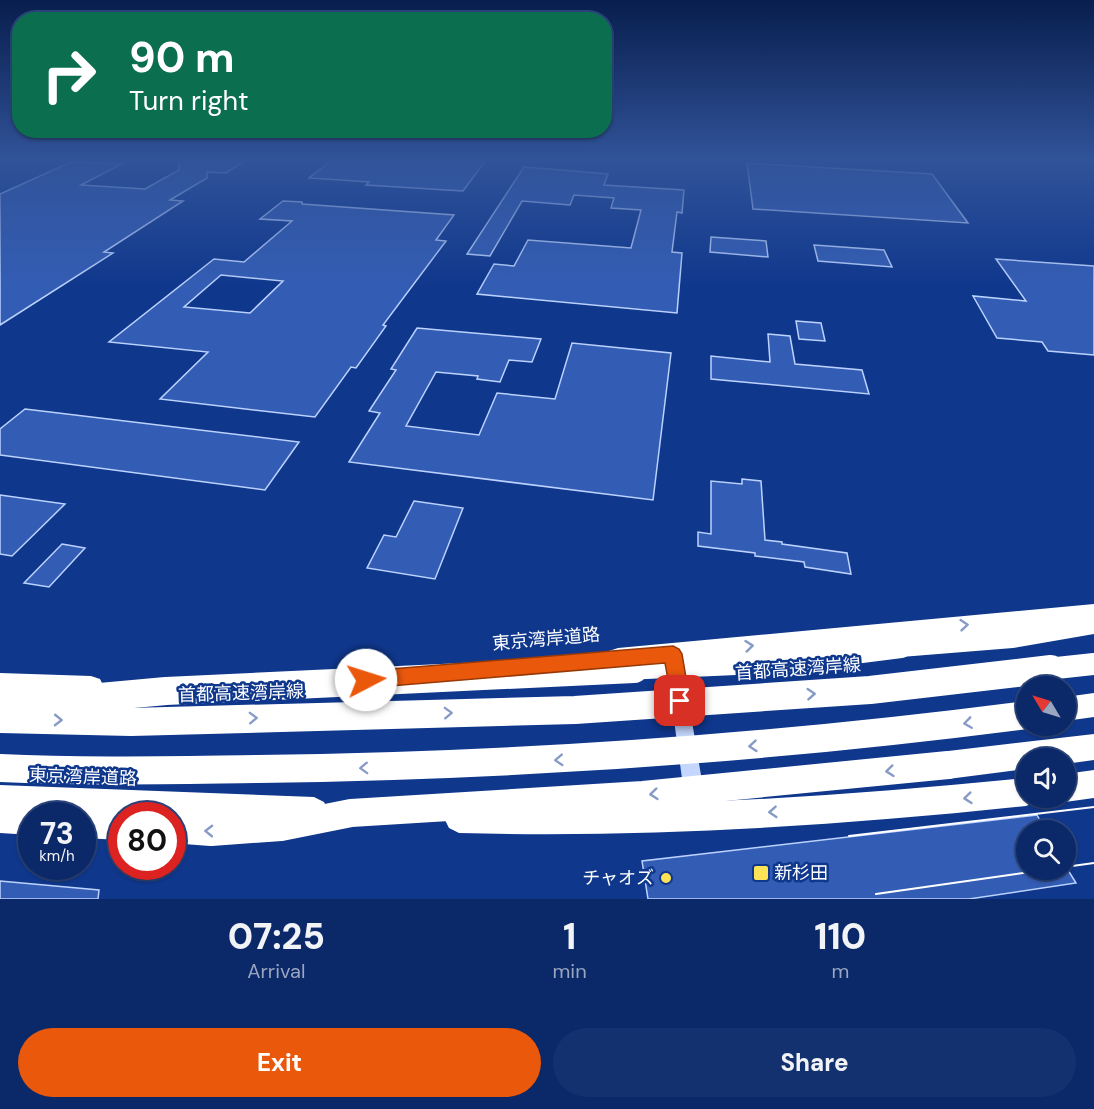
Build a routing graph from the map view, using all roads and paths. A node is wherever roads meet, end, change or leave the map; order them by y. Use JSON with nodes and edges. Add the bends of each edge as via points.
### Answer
{"nodes":[{"id":1,"x":1094,"y":613,"type":"edge"},
{"id":2,"x":1094,"y":624,"type":"edge"},
{"id":3,"x":673,"y":654,"type":"junction"},
{"id":4,"x":1094,"y":664,"type":"edge"},
{"id":5,"x":0,"y":684,"type":"edge"},
{"id":6,"x":1094,"y":705,"type":"edge"},
{"id":7,"x":0,"y":706,"type":"edge"},
{"id":8,"x":1076,"y":707,"type":"edge"},
{"id":9,"x":1016,"y":716,"type":"edge"},
{"id":10,"x":0,"y":719,"type":"edge"},
{"id":11,"x":1094,"y":747,"type":"edge"},
{"id":12,"x":0,"y":768,"type":"edge"},
{"id":13,"x":1094,"y":784,"type":"edge"},
{"id":14,"x":1076,"y":786,"type":"edge"},
{"id":15,"x":1016,"y":793,"type":"edge"},
{"id":16,"x":0,"y":799,"type":"edge"},
{"id":17,"x":0,"y":803,"type":"edge"},
{"id":18,"x":345,"y":814,"type":"junction"},
{"id":19,"x":698,"y":817,"type":"junction"},
{"id":20,"x":0,"y":818,"type":"edge"},
{"id":21,"x":18,"y":819,"type":"edge"},
{"id":22,"x":186,"y":830,"type":"edge"}],
"edges":[{"from":3,"to":1,"type":"highway","name":"東京湾岸道路","one_way":true},
{"from":2,"to":7,"type":"highway","bridge":true,"via":[[1013,638],[783,662],[166,691]]},
{"from":3,"to":5,"type":"highway","name":"東京湾岸道路","via":[[224,692]]},
{"from":3,"to":19,"type":"street"},
{"from":10,"to":4,"type":"highway","name":"首都高速湾岸線","one_way":true,"bridge":true,"via":[[131,722],[575,710],[870,690]]},
{"from":6,"to":8,"type":"highway"},
{"from":9,"to":12,"type":"highway","one_way":true,"bridge":true,"via":[[897,732],[633,757],[358,769]]},
{"from":11,"to":18,"type":"highway","one_way":true,"bridge":true,"via":[[643,795]]},
{"from":13,"to":14,"type":"highway"},
{"from":15,"to":19,"type":"highway","name":"東京湾岸道路","one_way":true},
{"from":16,"to":19,"type":"highway","name":"東京湾岸道路","via":[[494,819]]},
{"from":17,"to":18,"type":"highway","bridge":true},
{"from":18,"to":22,"type":"highway","one_way":true,"bridge":true,"via":[[281,827]]},
{"from":20,"to":21,"type":"highway"}]}
